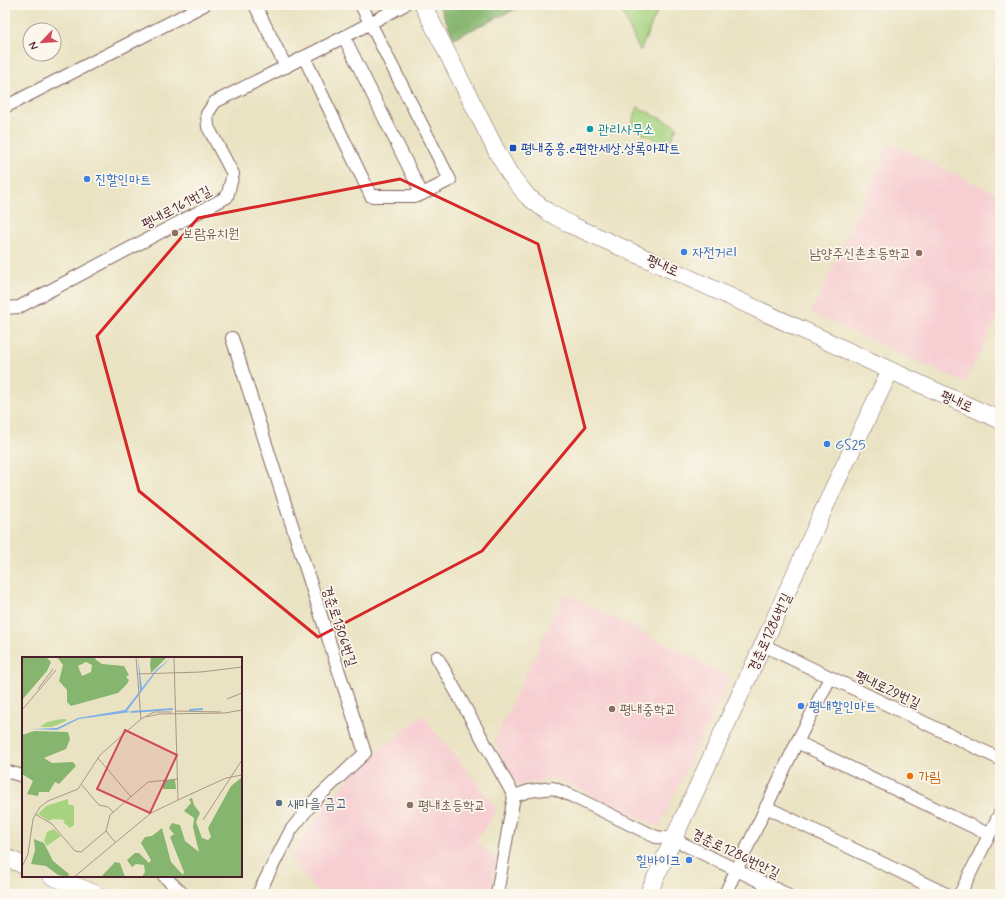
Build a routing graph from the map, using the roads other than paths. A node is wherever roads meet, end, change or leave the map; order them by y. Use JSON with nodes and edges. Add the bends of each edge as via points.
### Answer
{"nodes":[{"id":1,"x":204,"y":5,"type":"edge"},
{"id":2,"x":255,"y":5,"type":"edge"},
{"id":3,"x":361,"y":5,"type":"edge"},
{"id":4,"x":404,"y":5,"type":"edge"},
{"id":5,"x":424,"y":5,"type":"edge"},
{"id":6,"x":370,"y":23,"type":"junction"},
{"id":7,"x":344,"y":38,"type":"junction"},
{"id":8,"x":304,"y":57,"type":"junction"},
{"id":9,"x":286,"y":67,"type":"junction"},
{"id":10,"x":5,"y":107,"type":"edge"},
{"id":11,"x":422,"y":194,"type":"junction"},
{"id":12,"x":5,"y":308,"type":"edge"},
{"id":13,"x":232,"y":338,"type":"dead end"},
{"id":14,"x":890,"y":371,"type":"junction"},
{"id":15,"x":1000,"y":420,"type":"edge"},
{"id":16,"x":763,"y":645,"type":"junction"},
{"id":17,"x":437,"y":657,"type":"dead end"},
{"id":18,"x":830,"y":678,"type":"junction"},
{"id":19,"x":797,"y":742,"type":"junction"},
{"id":20,"x":1000,"y":759,"type":"edge"},
{"id":21,"x":5,"y":771,"type":"edge"},
{"id":22,"x":22,"y":776,"type":"edge"},
{"id":23,"x":514,"y":796,"type":"junction"},
{"id":24,"x":766,"y":806,"type":"junction"},
{"id":25,"x":1000,"y":813,"type":"edge"},
{"id":26,"x":988,"y":834,"type":"junction"},
{"id":27,"x":673,"y":840,"type":"junction"},
{"id":28,"x":5,"y":857,"type":"edge"},
{"id":29,"x":22,"y":865,"type":"edge"},
{"id":30,"x":737,"y":870,"type":"junction"},
{"id":31,"x":54,"y":877,"type":"edge"},
{"id":32,"x":165,"y":877,"type":"edge"},
{"id":33,"x":96,"y":894,"type":"edge"},
{"id":34,"x":183,"y":894,"type":"edge"},
{"id":35,"x":258,"y":894,"type":"edge"},
{"id":36,"x":497,"y":894,"type":"edge"},
{"id":37,"x":648,"y":894,"type":"edge"},
{"id":38,"x":725,"y":894,"type":"edge"},
{"id":39,"x":786,"y":894,"type":"edge"},
{"id":40,"x":946,"y":894,"type":"edge"},
{"id":41,"x":960,"y":894,"type":"edge"}],
"edges":[{"from":1,"to":10,"type":"street"},
{"from":2,"to":9,"type":"street"},
{"from":3,"to":6,"type":"street"},
{"from":4,"to":6,"type":"street","name":"평내로161번길"},
{"from":5,"to":14,"type":"street","name":"평내로","via":[[496,150],[509,173],[527,196],[571,225],[754,306]]},
{"from":6,"to":7,"type":"street","name":"평내로161번길"},
{"from":6,"to":11,"type":"street","via":[[450,180]]},
{"from":7,"to":8,"type":"street","name":"평내로161번길"},
{"from":7,"to":11,"type":"street"},
{"from":8,"to":9,"type":"street","name":"평내로161번길"},
{"from":8,"to":11,"type":"street","via":[[371,196]]},
{"from":9,"to":12,"type":"street","name":"평내로161번길","via":[[215,102],[207,114],[208,126],[233,174],[227,197],[19,308]]},
{"from":13,"to":35,"type":"street","name":"경춘로1306번길","via":[[365,753],[314,801],[292,830]]},
{"from":14,"to":15,"type":"street","name":"평내로"},
{"from":14,"to":16,"type":"street","name":"경춘로1286번길","via":[[833,489]]},
{"from":16,"to":18,"type":"street","name":"평내로29번길"},
{"from":16,"to":27,"type":"street","name":"경춘로1286번길"},
{"from":17,"to":23,"type":"street"},
{"from":18,"to":19,"type":"street"},
{"from":18,"to":20,"type":"street","name":"평내로29번길"},
{"from":19,"to":24,"type":"street"},
{"from":19,"to":26,"type":"street"},
{"from":21,"to":22,"type":"street"},
{"from":23,"to":27,"type":"street","name":"경춘로1286번안길","via":[[553,788],[656,837]]},
{"from":23,"to":36,"type":"street"},
{"from":24,"to":30,"type":"street"},
{"from":24,"to":40,"type":"street"},
{"from":25,"to":26,"type":"street"},
{"from":26,"to":41,"type":"street"},
{"from":27,"to":30,"type":"street","name":"경춘로1286번안길"},
{"from":27,"to":37,"type":"street","name":"경춘로1286번길"},
{"from":28,"to":29,"type":"street"},
{"from":30,"to":38,"type":"street"},
{"from":30,"to":39,"type":"street","name":"경춘로1286번안길"},
{"from":31,"to":33,"type":"street"},
{"from":32,"to":34,"type":"street"}]}
